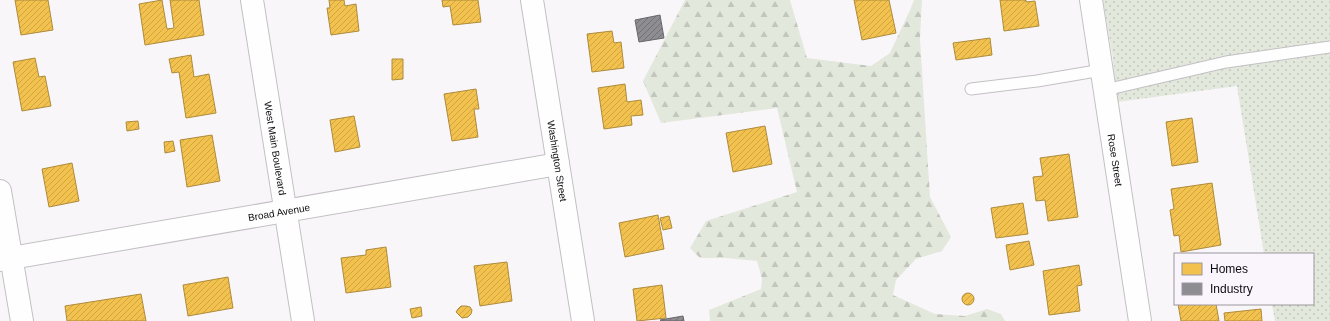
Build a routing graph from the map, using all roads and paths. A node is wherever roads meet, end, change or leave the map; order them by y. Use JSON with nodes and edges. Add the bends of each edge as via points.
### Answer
{"nodes":[{"id":1,"x":252,"y":0,"type":"edge"},
{"id":2,"x":532,"y":0,"type":"edge"},
{"id":3,"x":1091,"y":0,"type":"edge"},
{"id":4,"x":1330,"y":47,"type":"edge"},
{"id":5,"x":1103,"y":80,"type":"junction"},
{"id":6,"x":971,"y":89,"type":"dead end"},
{"id":7,"x":558,"y":164,"type":"junction"},
{"id":8,"x":0,"y":192,"type":"edge"},
{"id":9,"x":286,"y":211,"type":"junction"},
{"id":10,"x":6,"y":259,"type":"edge"},
{"id":11,"x":22,"y":321,"type":"edge"},
{"id":12,"x":303,"y":321,"type":"edge"},
{"id":13,"x":583,"y":321,"type":"edge"},
{"id":14,"x":1140,"y":321,"type":"edge"}],
"edges":[{"from":1,"to":9,"type":"street","name":"West Main Boulevard"},
{"from":2,"to":7,"type":"street","name":"Washington Street"},
{"from":3,"to":5,"type":"street","name":"Rose Street"},
{"from":4,"to":5,"type":"lane"},
{"from":5,"to":6,"type":"lane","via":[[1037,81]]},
{"from":5,"to":14,"type":"street","name":"Rose Street"},
{"from":7,"to":9,"type":"street","name":"Broad Avenue"},
{"from":7,"to":13,"type":"street","name":"Washington Street"},
{"from":8,"to":10,"type":"street"},
{"from":9,"to":10,"type":"street","name":"Broad Avenue"},
{"from":9,"to":12,"type":"street","name":"West Main Boulevard"},
{"from":10,"to":11,"type":"street"}]}
